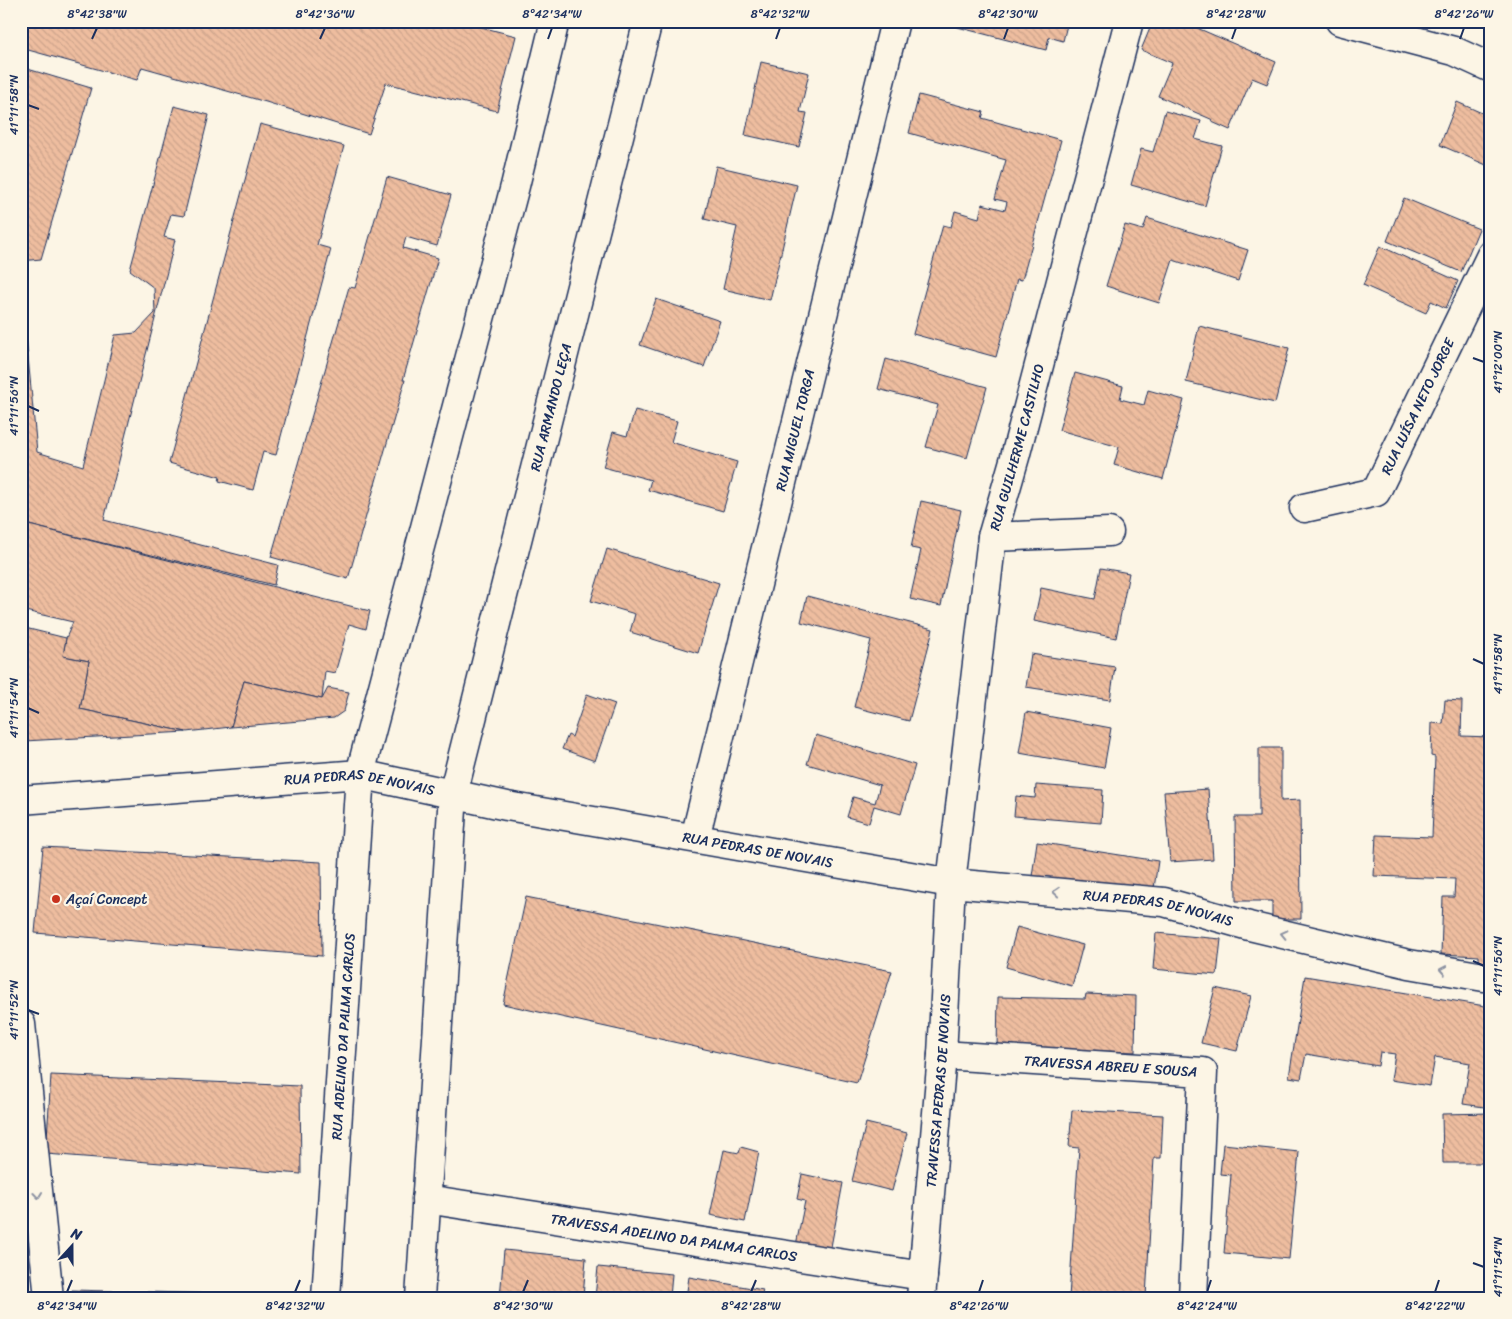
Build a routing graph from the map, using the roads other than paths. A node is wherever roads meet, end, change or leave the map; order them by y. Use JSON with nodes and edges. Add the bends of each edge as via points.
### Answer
{"nodes":[{"id":1,"x":555,"y":21,"type":"edge"},
{"id":2,"x":648,"y":21,"type":"edge"},
{"id":3,"x":895,"y":21,"type":"edge"},
{"id":4,"x":1129,"y":21,"type":"edge"},
{"id":5,"x":1340,"y":21,"type":"edge"},
{"id":6,"x":1491,"y":68,"type":"edge"},
{"id":7,"x":1491,"y":255,"type":"edge"},
{"id":8,"x":1304,"y":508,"type":"dead end"},
{"id":9,"x":1109,"y":532,"type":"dead end"},
{"id":10,"x":992,"y":537,"type":"junction"},
{"id":11,"x":360,"y":774,"type":"junction"},
{"id":12,"x":453,"y":794,"type":"junction"},
{"id":13,"x":21,"y":800,"type":"edge"},
{"id":14,"x":695,"y":838,"type":"junction"},
{"id":15,"x":951,"y":883,"type":"junction"},
{"id":16,"x":1491,"y":976,"type":"edge"},
{"id":17,"x":21,"y":1024,"type":"edge"},
{"id":18,"x":942,"y":1055,"type":"junction"},
{"id":19,"x":426,"y":1199,"type":"junction"},
{"id":20,"x":922,"y":1287,"type":"edge"},
{"id":21,"x":49,"y":1298,"type":"edge"},
{"id":22,"x":326,"y":1298,"type":"edge"},
{"id":23,"x":420,"y":1298,"type":"edge"},
{"id":24,"x":1193,"y":1298,"type":"edge"}],
"edges":[{"from":1,"to":11,"type":"street","via":[[515,186]]},
{"from":2,"to":12,"type":"street","name":"RUA ARMANDO LEÇA"},
{"from":3,"to":14,"type":"street","name":"RUA MIGUEL TORGA"},
{"from":4,"to":10,"type":"street","name":"RUA GUILHERME CASTILHO"},
{"from":5,"to":6,"type":"street","via":[[1454,51]]},
{"from":7,"to":8,"type":"street","name":"RUA LUÍSA NETO JORGE","via":[[1376,492]]},
{"from":9,"to":10,"type":"street"},
{"from":10,"to":15,"type":"street","name":"RUA GUILHERME CASTILHO"},
{"from":11,"to":12,"type":"street","name":"RUA PEDRAS DE NOVAIS"},
{"from":11,"to":13,"type":"street","name":"RUA PEDRAS DE NOVAIS"},
{"from":11,"to":22,"type":"street","name":"RUA ADELINO DA PALMA CARLOS"},
{"from":12,"to":14,"type":"street","name":"RUA PEDRAS DE NOVAIS"},
{"from":12,"to":19,"type":"street"},
{"from":14,"to":15,"type":"street","name":"RUA PEDRAS DE NOVAIS"},
{"from":16,"to":15,"type":"street","name":"RUA PEDRAS DE NOVAIS","one_way":true,"via":[[1409,964],[1164,902]]},
{"from":15,"to":18,"type":"street","name":"TRAVESSA PEDRAS DE NOVAIS"},
{"from":17,"to":21,"type":"street","one_way":true},
{"from":18,"to":20,"type":"street","name":"TRAVESSA PEDRAS DE NOVAIS"},
{"from":18,"to":24,"type":"street","name":"TRAVESSA ABREU E SOUSA","via":[[1204,1072]]},
{"from":19,"to":20,"type":"street","name":"TRAVESSA ADELINO DA PALMA CARLOS"},
{"from":19,"to":23,"type":"street"}]}
